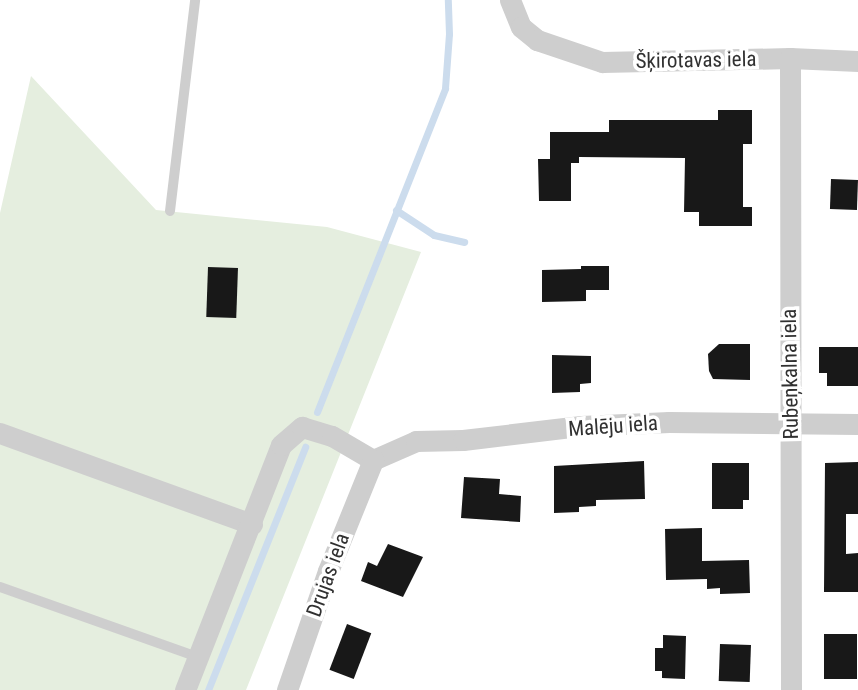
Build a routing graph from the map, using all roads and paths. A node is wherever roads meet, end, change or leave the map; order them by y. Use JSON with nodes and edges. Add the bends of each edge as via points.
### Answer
{"nodes":[{"id":1,"x":195,"y":0,"type":"edge"},
{"id":2,"x":510,"y":0,"type":"edge"},
{"id":3,"x":790,"y":58,"type":"junction"},
{"id":4,"x":858,"y":61,"type":"edge"},
{"id":5,"x":170,"y":211,"type":"dead end"},
{"id":6,"x":791,"y":424,"type":"junction"},
{"id":7,"x":858,"y":424,"type":"edge"},
{"id":8,"x":0,"y":433,"type":"edge"},
{"id":9,"x":373,"y":460,"type":"junction"},
{"id":10,"x":252,"y":524,"type":"junction"},
{"id":11,"x":0,"y":587,"type":"edge"},
{"id":12,"x":198,"y":657,"type":"junction"},
{"id":13,"x":185,"y":690,"type":"edge"},
{"id":14,"x":286,"y":690,"type":"edge"},
{"id":15,"x":791,"y":690,"type":"edge"}],
"edges":[{"from":1,"to":5,"type":"lane"},
{"from":2,"to":3,"type":"street","name":"Šķirotavas iela","via":[[521,27],[537,40],[601,62]]},
{"from":3,"to":4,"type":"street","name":"Šķirotavas iela"},
{"from":3,"to":6,"type":"street","name":"Rubeņkalna iela"},
{"from":6,"to":7,"type":"street","name":"Malēju iela"},
{"from":6,"to":9,"type":"street","name":"Malēju iela","via":[[581,426],[416,441]]},
{"from":6,"to":15,"type":"street","name":"Rubeņkalna iela"},
{"from":8,"to":10,"type":"street"},
{"from":9,"to":10,"type":"street","via":[[332,436],[302,426],[281,445]]},
{"from":9,"to":14,"type":"street","name":"Drujas iela"},
{"from":10,"to":12,"type":"street"},
{"from":11,"to":12,"type":"lane"},
{"from":12,"to":13,"type":"street"}]}
